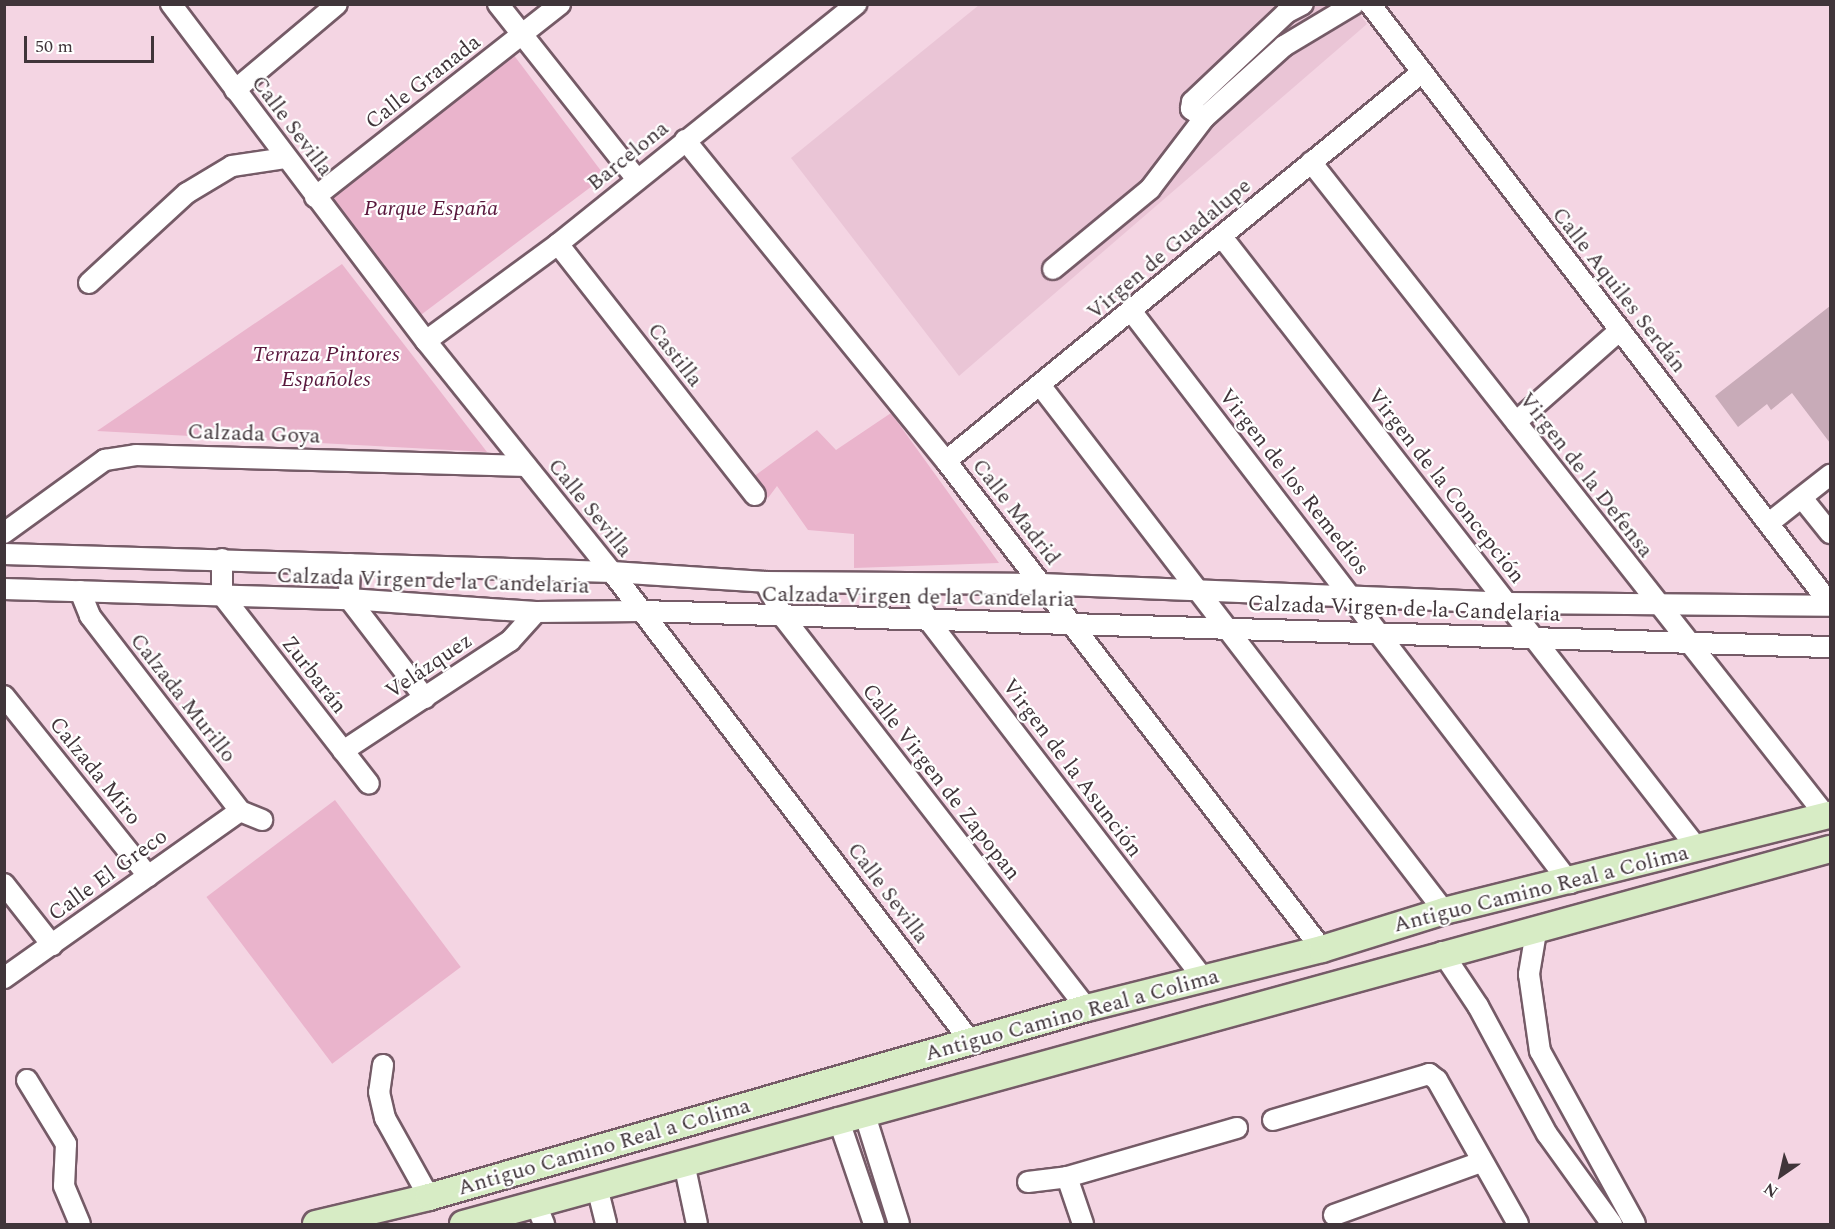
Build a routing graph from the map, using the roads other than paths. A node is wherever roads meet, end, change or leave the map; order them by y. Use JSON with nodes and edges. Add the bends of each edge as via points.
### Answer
{"nodes":[{"id":1,"x":171,"y":4,"type":"edge"},
{"id":2,"x":337,"y":4,"type":"edge"},
{"id":3,"x":498,"y":4,"type":"edge"},
{"id":4,"x":560,"y":4,"type":"edge"},
{"id":5,"x":857,"y":4,"type":"edge"},
{"id":6,"x":1303,"y":4,"type":"edge"},
{"id":7,"x":1354,"y":4,"type":"edge"},
{"id":8,"x":1370,"y":4,"type":"edge"},
{"id":9,"x":522,"y":35,"type":"junction"},
{"id":10,"x":1421,"y":74,"type":"junction"},
{"id":11,"x":235,"y":90,"type":"junction"},
{"id":12,"x":1204,"y":118,"type":"junction"},
{"id":13,"x":685,"y":140,"type":"junction"},
{"id":14,"x":286,"y":158,"type":"junction"},
{"id":15,"x":1311,"y":162,"type":"junction"},
{"id":16,"x":636,"y":178,"type":"junction"},
{"id":17,"x":315,"y":197,"type":"junction"},
{"id":18,"x":1222,"y":237,"type":"junction"},
{"id":19,"x":558,"y":244,"type":"junction"},
{"id":20,"x":1053,"y":269,"type":"dead end"},
{"id":21,"x":89,"y":284,"type":"dead end"},
{"id":22,"x":1132,"y":312,"type":"junction"},
{"id":23,"x":1620,"y":330,"type":"junction"},
{"id":24,"x":426,"y":341,"type":"junction"},
{"id":25,"x":1040,"y":386,"type":"junction"},
{"id":26,"x":1516,"y":422,"type":"junction"},
{"id":27,"x":946,"y":461,"type":"junction"},
{"id":28,"x":526,"y":466,"type":"junction"},
{"id":29,"x":1830,"y":475,"type":"edge"},
{"id":30,"x":755,"y":495,"type":"dead end"},
{"id":31,"x":1802,"y":498,"type":"junction"},
{"id":32,"x":1769,"y":523,"type":"junction"},
{"id":33,"x":4,"y":533,"type":"edge"},
{"id":34,"x":1830,"y":533,"type":"edge"},
{"id":35,"x":4,"y":554,"type":"edge"},
{"id":36,"x":222,"y":559,"type":"junction"},
{"id":37,"x":350,"y":564,"type":"junction"},
{"id":38,"x":612,"y":572,"type":"junction"},
{"id":39,"x":765,"y":582,"type":"junction"},
{"id":40,"x":908,"y":584,"type":"junction"},
{"id":41,"x":1041,"y":584,"type":"junction"},
{"id":42,"x":4,"y":589,"type":"edge"},
{"id":43,"x":1195,"y":589,"type":"junction"},
{"id":44,"x":80,"y":591,"type":"junction"},
{"id":45,"x":222,"y":595,"type":"junction"},
{"id":46,"x":1352,"y":597,"type":"junction"},
{"id":47,"x":349,"y":600,"type":"junction"},
{"id":48,"x":1653,"y":601,"type":"junction"},
{"id":49,"x":1507,"y":603,"type":"junction"},
{"id":50,"x":1830,"y":605,"type":"edge"},
{"id":51,"x":642,"y":611,"type":"junction"},
{"id":52,"x":536,"y":612,"type":"junction"},
{"id":53,"x":784,"y":618,"type":"junction"},
{"id":54,"x":929,"y":621,"type":"junction"},
{"id":55,"x":1073,"y":625,"type":"junction"},
{"id":56,"x":1225,"y":627,"type":"junction"},
{"id":57,"x":1383,"y":634,"type":"junction"},
{"id":58,"x":1531,"y":638,"type":"junction"},
{"id":59,"x":1686,"y":642,"type":"junction"},
{"id":60,"x":1830,"y":646,"type":"edge"},
{"id":61,"x":4,"y":696,"type":"edge"},
{"id":62,"x":425,"y":698,"type":"junction"},
{"id":63,"x":343,"y":751,"type":"junction"},
{"id":64,"x":369,"y":784,"type":"dead end"},
{"id":65,"x":240,"y":810,"type":"junction"},
{"id":66,"x":1828,"y":815,"type":"edge"},
{"id":67,"x":262,"y":820,"type":"dead end"},
{"id":68,"x":1698,"y":849,"type":"junction"},
{"id":69,"x":1830,"y":851,"type":"edge"},
{"id":70,"x":148,"y":876,"type":"junction"},
{"id":71,"x":1570,"y":883,"type":"junction"},
{"id":72,"x":4,"y":884,"type":"edge"},
{"id":73,"x":1444,"y":911,"type":"junction"},
{"id":74,"x":1536,"y":932,"type":"junction"},
{"id":75,"x":52,"y":945,"type":"junction"},
{"id":76,"x":1322,"y":949,"type":"junction"},
{"id":77,"x":1442,"y":952,"type":"junction"},
{"id":78,"x":4,"y":978,"type":"edge"},
{"id":79,"x":1203,"y":978,"type":"junction"},
{"id":80,"x":1087,"y":1008,"type":"junction"},
{"id":81,"x":971,"y":1042,"type":"junction"},
{"id":82,"x":382,"y":1065,"type":"dead end"},
{"id":83,"x":27,"y":1080,"type":"dead end"},
{"id":84,"x":864,"y":1112,"type":"junction"},
{"id":85,"x":838,"y":1119,"type":"junction"},
{"id":86,"x":1273,"y":1120,"type":"dead end"},
{"id":87,"x":1237,"y":1128,"type":"dead end"},
{"id":88,"x":1588,"y":1140,"type":"junction"},
{"id":89,"x":1564,"y":1156,"type":"junction"},
{"id":90,"x":1481,"y":1162,"type":"junction"},
{"id":91,"x":684,"y":1163,"type":"junction"},
{"id":92,"x":1067,"y":1177,"type":"junction"},
{"id":93,"x":1028,"y":1182,"type":"dead end"},
{"id":94,"x":597,"y":1187,"type":"junction"},
{"id":95,"x":888,"y":1188,"type":"junction"},
{"id":96,"x":865,"y":1194,"type":"junction"},
{"id":97,"x":429,"y":1197,"type":"junction"},
{"id":98,"x":540,"y":1214,"type":"edge"},
{"id":99,"x":1334,"y":1215,"type":"dead end"},
{"id":100,"x":80,"y":1224,"type":"edge"},
{"id":101,"x":316,"y":1224,"type":"edge"},
{"id":102,"x":463,"y":1224,"type":"edge"},
{"id":103,"x":606,"y":1224,"type":"edge"},
{"id":104,"x":697,"y":1224,"type":"edge"},
{"id":105,"x":874,"y":1224,"type":"edge"},
{"id":106,"x":899,"y":1224,"type":"edge"},
{"id":107,"x":1083,"y":1224,"type":"edge"},
{"id":108,"x":1517,"y":1224,"type":"edge"},
{"id":109,"x":1612,"y":1224,"type":"edge"},
{"id":110,"x":1635,"y":1224,"type":"edge"}],
"edges":[{"from":1,"to":11,"type":"street","name":"Calle Sevilla"},
{"from":2,"to":11,"type":"street"},
{"from":3,"to":9,"type":"street"},
{"from":4,"to":9,"type":"street","name":"Calle Granada"},
{"from":5,"to":13,"type":"street","name":"Barcelona"},
{"from":6,"to":12,"type":"street","via":[[1286,13],[1192,102],[1191,109]]},
{"from":7,"to":12,"type":"street","via":[[1333,20],[1298,34]]},
{"from":8,"to":10,"type":"street","name":"Calle Aquiles Serdán"},
{"from":9,"to":16,"type":"street"},
{"from":9,"to":17,"type":"street","name":"Calle Granada"},
{"from":10,"to":15,"type":"street","name":"Virgen de Guadalupe"},
{"from":10,"to":23,"type":"street","name":"Calle Aquiles Serdán"},
{"from":11,"to":14,"type":"street","name":"Calle Sevilla"},
{"from":12,"to":20,"type":"street","via":[[1150,189]]},
{"from":13,"to":16,"type":"street","name":"Barcelona"},
{"from":13,"to":27,"type":"street","name":"Calle Madrid"},
{"from":14,"to":17,"type":"street","name":"Calle Sevilla"},
{"from":14,"to":21,"type":"street","via":[[232,166],[187,193]]},
{"from":15,"to":18,"type":"street","name":"Virgen de Guadalupe"},
{"from":15,"to":26,"type":"street","name":"Virgen de la Defensa"},
{"from":16,"to":19,"type":"street","name":"Barcelona"},
{"from":17,"to":24,"type":"street","name":"Calle Sevilla"},
{"from":18,"to":22,"type":"street","name":"Virgen de Guadalupe"},
{"from":18,"to":49,"type":"street","name":"Virgen de la Concepción"},
{"from":19,"to":24,"type":"street","name":"Barcelona"},
{"from":19,"to":30,"type":"street","name":"Castilla"},
{"from":22,"to":25,"type":"street","name":"Virgen de Guadalupe"},
{"from":22,"to":46,"type":"street","name":"Virgen de los Remedios"},
{"from":23,"to":26,"type":"street"},
{"from":23,"to":32,"type":"street","name":"Calle Aquiles Serdán"},
{"from":24,"to":28,"type":"street","name":"Calle Sevilla"},
{"from":25,"to":27,"type":"street","name":"Virgen de Guadalupe"},
{"from":25,"to":43,"type":"street"},
{"from":26,"to":48,"type":"street","name":"Virgen de la Defensa"},
{"from":27,"to":41,"type":"street","name":"Calle Madrid"},
{"from":28,"to":33,"type":"street","name":"Calzada Goya","via":[[136,455],[105,460]]},
{"from":28,"to":38,"type":"street","name":"Calle Sevilla"},
{"from":29,"to":31,"type":"street"},
{"from":31,"to":32,"type":"street"},
{"from":31,"to":34,"type":"street"},
{"from":32,"to":50,"type":"street","name":"Calle Aquiles Serdán"},
{"from":35,"to":36,"type":"street","name":"Calzada Virgen de la Candelaria"},
{"from":36,"to":37,"type":"street","name":"Calzada Virgen de la Candelaria"},
{"from":36,"to":45,"type":"street"},
{"from":37,"to":38,"type":"street","name":"Calzada Virgen de la Candelaria"},
{"from":37,"to":47,"type":"street"},
{"from":38,"to":39,"type":"street","name":"Calzada Virgen de la Candelaria"},
{"from":38,"to":51,"type":"street","name":"Calle Sevilla"},
{"from":39,"to":40,"type":"street","name":"Calzada Virgen de la Candelaria"},
{"from":39,"to":53,"type":"street","name":"Calle Virgen de Zapopan"},
{"from":40,"to":41,"type":"street","name":"Calzada Virgen de la Candelaria"},
{"from":40,"to":54,"type":"street","name":"Virgen de la Asunción"},
{"from":41,"to":43,"type":"street","name":"Calzada Virgen de la Candelaria"},
{"from":41,"to":55,"type":"street","name":"Calle Madrid"},
{"from":42,"to":44,"type":"street","name":"Calzada Virgen de la Candelaria"},
{"from":43,"to":46,"type":"street","name":"Calzada Virgen de la Candelaria"},
{"from":43,"to":56,"type":"street"},
{"from":44,"to":45,"type":"street","name":"Calzada Virgen de la Candelaria"},
{"from":44,"to":65,"type":"street","name":"Calzada Murillo","via":[[90,616]]},
{"from":45,"to":47,"type":"street","name":"Calzada Virgen de la Candelaria"},
{"from":45,"to":63,"type":"street","name":"Zurbarán"},
{"from":46,"to":49,"type":"street","name":"Calzada Virgen de la Candelaria"},
{"from":46,"to":57,"type":"street","name":"Virgen de los Remedios"},
{"from":47,"to":52,"type":"street","name":"Calzada Virgen de la Candelaria"},
{"from":47,"to":62,"type":"street"},
{"from":48,"to":49,"type":"street","name":"Calzada Virgen de la Candelaria"},
{"from":48,"to":50,"type":"street","name":"Calzada Virgen de la Candelaria"},
{"from":48,"to":59,"type":"street","name":"Virgen de la Defensa"},
{"from":49,"to":58,"type":"street","name":"Virgen de la Concepción"},
{"from":51,"to":52,"type":"street","name":"Calzada Virgen de la Candelaria"},
{"from":51,"to":53,"type":"street","name":"Calzada Virgen de la Candelaria"},
{"from":51,"to":81,"type":"street","name":"Calle Sevilla"},
{"from":52,"to":62,"type":"street","name":"Velázquez","via":[[510,641]]},
{"from":53,"to":54,"type":"street","name":"Calzada Virgen de la Candelaria"},
{"from":53,"to":80,"type":"street","name":"Calle Virgen de Zapopan"},
{"from":54,"to":55,"type":"street","name":"Calzada Virgen de la Candelaria"},
{"from":54,"to":79,"type":"street","name":"Virgen de la Asunción"},
{"from":55,"to":56,"type":"street","name":"Calzada Virgen de la Candelaria"},
{"from":55,"to":76,"type":"street","name":"Calle Madrid"},
{"from":56,"to":57,"type":"street","name":"Calzada Virgen de la Candelaria"},
{"from":56,"to":73,"type":"street"},
{"from":57,"to":58,"type":"street","name":"Calzada Virgen de la Candelaria"},
{"from":57,"to":71,"type":"street","name":"Virgen de los Remedios"},
{"from":58,"to":59,"type":"street","name":"Calzada Virgen de la Candelaria"},
{"from":58,"to":68,"type":"street","name":"Virgen de la Concepción"},
{"from":59,"to":60,"type":"street","name":"Calzada Virgen de la Candelaria"},
{"from":59,"to":66,"type":"street","name":"Virgen de la Defensa"},
{"from":61,"to":70,"type":"street","name":"Calzada Miro"},
{"from":62,"to":63,"type":"street","name":"Velázquez"},
{"from":63,"to":64,"type":"street","name":"Zurbarán"},
{"from":65,"to":67,"type":"street","name":"Calzada Murillo"},
{"from":65,"to":70,"type":"street","name":"Calle El Greco"},
{"from":66,"to":68,"type":"main road","name":"Antiguo Camino Real a Colima"},
{"from":68,"to":71,"type":"main road","name":"Antiguo Camino Real a Colima"},
{"from":69,"to":74,"type":"main road","name":"Antiguo Camino Real a Colima"},
{"from":70,"to":75,"type":"street","name":"Calle El Greco"},
{"from":71,"to":73,"type":"main road","name":"Antiguo Camino Real a Colima"},
{"from":72,"to":75,"type":"street"},
{"from":73,"to":76,"type":"main road","name":"Antiguo Camino Real a Colima"},
{"from":74,"to":77,"type":"main road","name":"Antiguo Camino Real a Colima"},
{"from":74,"to":88,"type":"street","via":[[1529,974],[1540,1051]]},
{"from":75,"to":78,"type":"street","name":"Calle El Greco"},
{"from":76,"to":79,"type":"main road","name":"Antiguo Camino Real a Colima"},
{"from":77,"to":84,"type":"main road","name":"Antiguo Camino Real a Colima"},
{"from":77,"to":89,"type":"street","via":[[1478,1006],[1526,1100]]},
{"from":79,"to":80,"type":"main road","name":"Antiguo Camino Real a Colima"},
{"from":80,"to":81,"type":"main road","name":"Antiguo Camino Real a Colima"},
{"from":81,"to":97,"type":"main road","name":"Antiguo Camino Real a Colima"},
{"from":82,"to":97,"type":"street","via":[[379,1092],[385,1118]]},
{"from":83,"to":100,"type":"street","via":[[66,1144],[64,1186]]},
{"from":84,"to":85,"type":"main road","name":"Antiguo Camino Real a Colima"},
{"from":84,"to":95,"type":"street"},
{"from":85,"to":91,"type":"main road","name":"Antiguo Camino Real a Colima"},
{"from":85,"to":96,"type":"street"},
{"from":86,"to":90,"type":"street","via":[[1429,1074],[1437,1080]]},
{"from":87,"to":92,"type":"street"},
{"from":88,"to":89,"type":"street"},
{"from":88,"to":110,"type":"street"},
{"from":89,"to":109,"type":"street"},
{"from":90,"to":99,"type":"street"},
{"from":90,"to":108,"type":"street"},
{"from":91,"to":94,"type":"main road","name":"Antiguo Camino Real a Colima"},
{"from":91,"to":104,"type":"street"},
{"from":92,"to":93,"type":"street"},
{"from":92,"to":107,"type":"street"},
{"from":94,"to":98,"type":"main road","name":"Antiguo Camino Real a Colima"},
{"from":94,"to":103,"type":"street"},
{"from":95,"to":96,"type":"street"},
{"from":95,"to":106,"type":"street"},
{"from":96,"to":105,"type":"street"},
{"from":97,"to":101,"type":"main road","name":"Antiguo Camino Real a Colima"},
{"from":98,"to":102,"type":"main road","name":"Antiguo Camino Real a Colima"}]}
